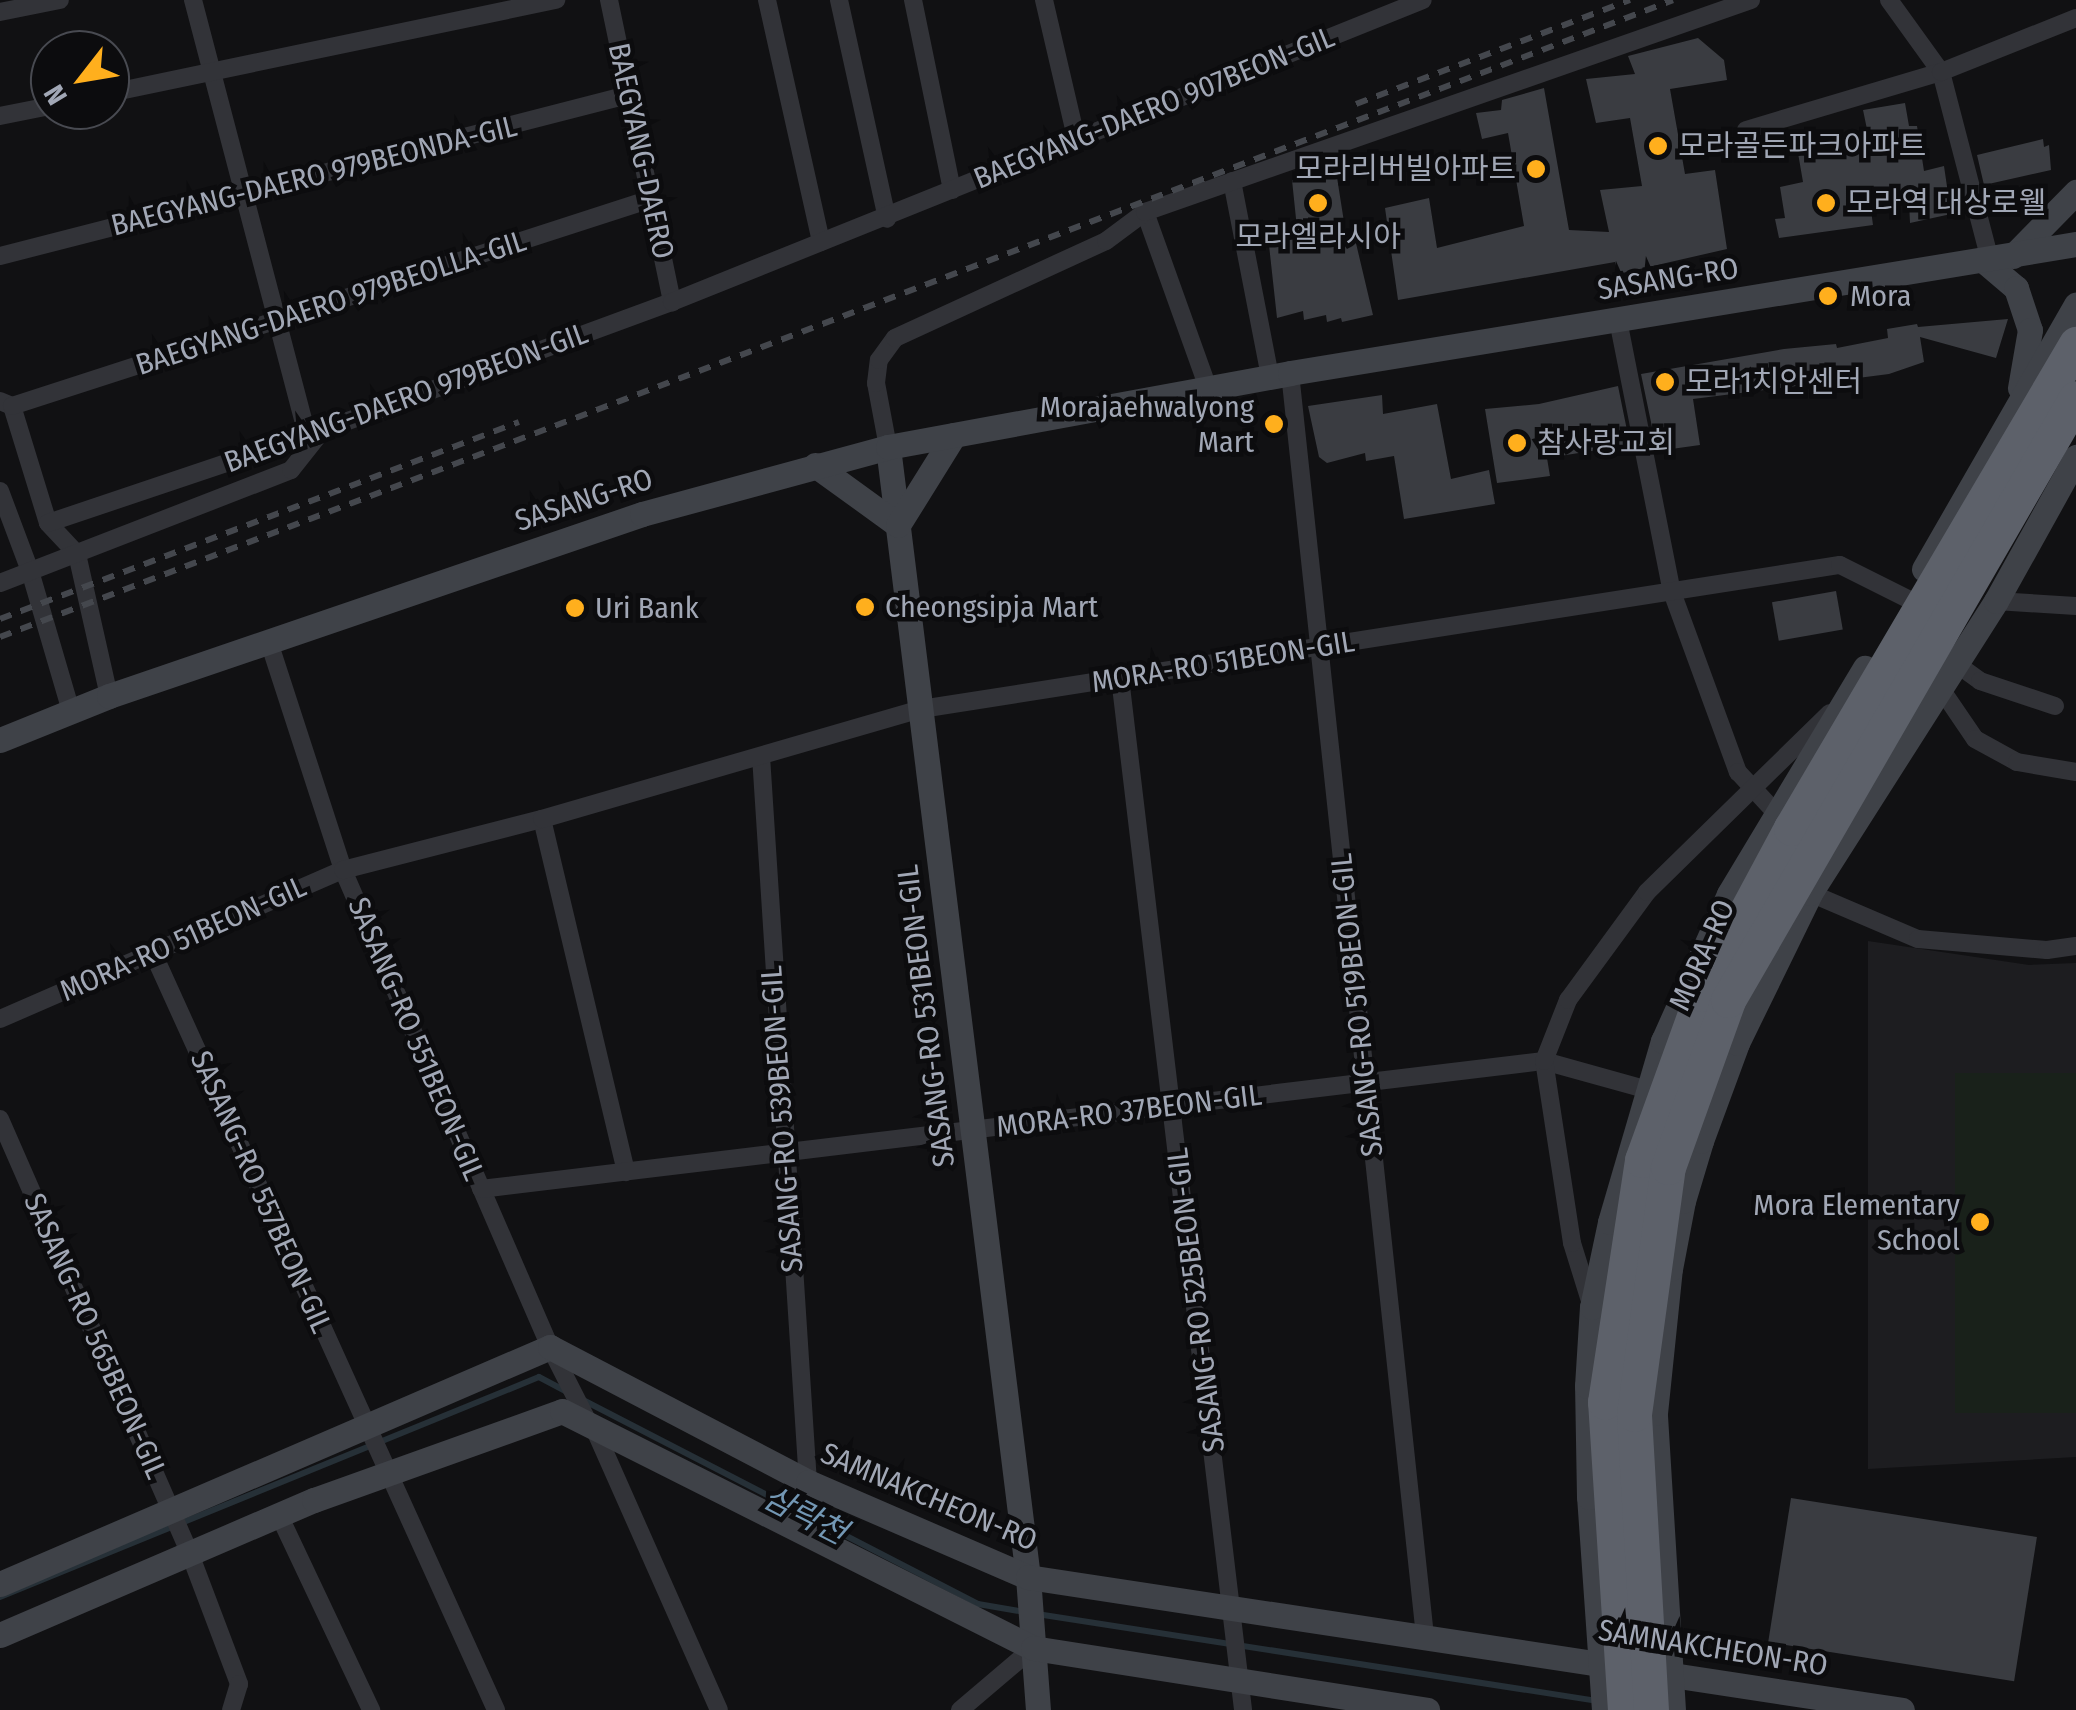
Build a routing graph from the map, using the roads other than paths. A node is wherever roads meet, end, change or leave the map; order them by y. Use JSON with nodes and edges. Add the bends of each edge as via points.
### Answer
{"nodes":[{"id":1,"x":60,"y":0,"type":"edge"},
{"id":2,"x":193,"y":0,"type":"edge"},
{"id":3,"x":556,"y":0,"type":"edge"},
{"id":4,"x":608,"y":0,"type":"edge"},
{"id":5,"x":768,"y":0,"type":"edge"},
{"id":6,"x":839,"y":0,"type":"edge"},
{"id":7,"x":914,"y":0,"type":"edge"},
{"id":8,"x":1045,"y":0,"type":"edge"},
{"id":9,"x":1423,"y":0,"type":"edge"},
{"id":10,"x":1750,"y":0,"type":"edge"},
{"id":11,"x":1889,"y":0,"type":"edge"},
{"id":12,"x":1394,"y":6,"type":"edge"},
{"id":13,"x":0,"y":12,"type":"edge"},
{"id":14,"x":2076,"y":18,"type":"edge"},
{"id":15,"x":212,"y":72,"type":"junction"},
{"id":16,"x":1940,"y":72,"type":"junction"},
{"id":17,"x":130,"y":89,"type":"edge"},
{"id":18,"x":628,"y":95,"type":"junction"},
{"id":19,"x":30,"y":110,"type":"edge"},
{"id":20,"x":0,"y":116,"type":"edge"},
{"id":21,"x":1746,"y":130,"type":"dead end"},
{"id":22,"x":1076,"y":138,"type":"junction"},
{"id":23,"x":1232,"y":181,"type":"junction"},
{"id":24,"x":952,"y":190,"type":"junction"},
{"id":25,"x":2076,"y":192,"type":"edge"},
{"id":26,"x":244,"y":194,"type":"junction"},
{"id":27,"x":651,"y":199,"type":"junction"},
{"id":28,"x":1145,"y":212,"type":"junction"},
{"id":29,"x":887,"y":219,"type":"junction"},
{"id":30,"x":821,"y":242,"type":"junction"},
{"id":31,"x":2076,"y":244,"type":"edge"},
{"id":32,"x":0,"y":256,"type":"edge"},
{"id":33,"x":1996,"y":259,"type":"junction"},
{"id":34,"x":672,"y":302,"type":"junction"},
{"id":35,"x":2076,"y":305,"type":"edge"},
{"id":36,"x":1618,"y":320,"type":"junction"},
{"id":37,"x":276,"y":321,"type":"junction"},
{"id":38,"x":2076,"y":344,"type":"edge"},
{"id":39,"x":1280,"y":374,"type":"junction"},
{"id":40,"x":1208,"y":388,"type":"junction"},
{"id":41,"x":2076,"y":398,"type":"edge"},
{"id":42,"x":6,"y":404,"type":"edge"},
{"id":43,"x":2016,"y":404,"type":"junction"},
{"id":44,"x":314,"y":434,"type":"junction"},
{"id":45,"x":954,"y":435,"type":"junction"},
{"id":46,"x":888,"y":447,"type":"junction"},
{"id":47,"x":2076,"y":457,"type":"edge"},
{"id":48,"x":815,"y":466,"type":"junction"},
{"id":49,"x":0,"y":491,"type":"edge"},
{"id":50,"x":48,"y":523,"type":"junction"},
{"id":51,"x":898,"y":525,"type":"junction"},
{"id":52,"x":77,"y":554,"type":"junction"},
{"id":53,"x":30,"y":572,"type":"junction"},
{"id":54,"x":0,"y":583,"type":"edge"},
{"id":55,"x":1672,"y":592,"type":"junction"},
{"id":56,"x":1908,"y":599,"type":"junction"},
{"id":57,"x":1996,"y":601,"type":"junction"},
{"id":58,"x":2076,"y":606,"type":"edge"},
{"id":59,"x":269,"y":642,"type":"junction"},
{"id":60,"x":1319,"y":647,"type":"junction"},
{"id":61,"x":1954,"y":662,"type":"junction"},
{"id":62,"x":1120,"y":678,"type":"junction"},
{"id":63,"x":1939,"y":686,"type":"junction"},
{"id":64,"x":109,"y":696,"type":"junction"},
{"id":65,"x":1849,"y":696,"type":"junction"},
{"id":66,"x":2055,"y":706,"type":"dead end"},
{"id":67,"x":921,"y":709,"type":"junction"},
{"id":68,"x":71,"y":711,"type":"junction"},
{"id":69,"x":0,"y":740,"type":"edge"},
{"id":70,"x":761,"y":756,"type":"junction"},
{"id":71,"x":2076,"y":772,"type":"edge"},
{"id":72,"x":1752,"y":787,"type":"junction"},
{"id":73,"x":1775,"y":812,"type":"junction"},
{"id":74,"x":542,"y":819,"type":"junction"},
{"id":75,"x":342,"y":870,"type":"junction"},
{"id":76,"x":1810,"y":893,"type":"junction"},
{"id":77,"x":2076,"y":946,"type":"edge"},
{"id":78,"x":154,"y":952,"type":"junction"},
{"id":79,"x":0,"y":1019,"type":"edge"},
{"id":80,"x":1544,"y":1061,"type":"junction"},
{"id":81,"x":1366,"y":1082,"type":"junction"},
{"id":82,"x":1647,"y":1089,"type":"junction"},
{"id":83,"x":1172,"y":1106,"type":"junction"},
{"id":84,"x":1711,"y":1111,"type":"junction"},
{"id":85,"x":0,"y":1119,"type":"edge"},
{"id":86,"x":972,"y":1130,"type":"junction"},
{"id":87,"x":783,"y":1153,"type":"junction"},
{"id":88,"x":626,"y":1172,"type":"junction"},
{"id":89,"x":481,"y":1189,"type":"junction"},
{"id":90,"x":1592,"y":1306,"type":"junction"},
{"id":91,"x":550,"y":1347,"type":"junction"},
{"id":92,"x":592,"y":1427,"type":"junction"},
{"id":93,"x":367,"y":1428,"type":"junction"},
{"id":94,"x":384,"y":1466,"type":"junction"},
{"id":95,"x":808,"y":1482,"type":"junction"},
{"id":96,"x":172,"y":1511,"type":"junction"},
{"id":97,"x":279,"y":1515,"type":"junction"},
{"id":98,"x":187,"y":1546,"type":"junction"},
{"id":99,"x":0,"y":1584,"type":"edge"},
{"id":100,"x":1028,"y":1587,"type":"junction"},
{"id":101,"x":1234,"y":1616,"type":"junction"},
{"id":102,"x":0,"y":1635,"type":"edge"},
{"id":103,"x":1424,"y":1637,"type":"junction"},
{"id":104,"x":1032,"y":1638,"type":"junction"},
{"id":105,"x":1240,"y":1670,"type":"junction"},
{"id":106,"x":1609,"y":1693,"type":"edge"},
{"id":107,"x":1667,"y":1698,"type":"edge"},
{"id":108,"x":231,"y":1710,"type":"edge"},
{"id":109,"x":371,"y":1710,"type":"edge"},
{"id":110,"x":496,"y":1710,"type":"edge"},
{"id":111,"x":720,"y":1710,"type":"edge"},
{"id":112,"x":960,"y":1710,"type":"edge"},
{"id":113,"x":1038,"y":1710,"type":"edge"},
{"id":114,"x":1244,"y":1710,"type":"edge"},
{"id":115,"x":1428,"y":1710,"type":"edge"},
{"id":116,"x":1902,"y":1710,"type":"edge"}],
"edges":[{"from":1,"to":13,"type":"street"},
{"from":2,"to":15,"type":"street"},
{"from":3,"to":15,"type":"street"},
{"from":4,"to":18,"type":"street","name":"BAEGYANG-DAERO"},
{"from":5,"to":30,"type":"street"},
{"from":6,"to":29,"type":"street"},
{"from":7,"to":24,"type":"street"},
{"from":8,"to":22,"type":"street"},
{"from":9,"to":12,"type":"street","name":"BAEGYANG-DAERO 907BEON-GIL"},
{"from":10,"to":23,"type":"street"},
{"from":11,"to":16,"type":"street"},
{"from":12,"to":22,"type":"street","name":"BAEGYANG-DAERO 907BEON-GIL"},
{"from":14,"to":16,"type":"street"},
{"from":15,"to":17,"type":"street"},
{"from":15,"to":26,"type":"street"},
{"from":16,"to":21,"type":"street"},
{"from":16,"to":33,"type":"street"},
{"from":18,"to":26,"type":"street","name":"BAEGYANG-DAERO 979BEONDA-GIL"},
{"from":18,"to":27,"type":"street","name":"BAEGYANG-DAERO"},
{"from":19,"to":20,"type":"street"},
{"from":22,"to":24,"type":"street","name":"BAEGYANG-DAERO 907BEON-GIL"},
{"from":23,"to":28,"type":"street"},
{"from":23,"to":39,"type":"street"},
{"from":24,"to":29,"type":"street","name":"BAEGYANG-DAERO 907BEON-GIL"},
{"from":25,"to":33,"type":"main road"},
{"from":26,"to":32,"type":"street","name":"BAEGYANG-DAERO 979BEONDA-GIL"},
{"from":26,"to":37,"type":"street"},
{"from":27,"to":34,"type":"street","name":"BAEGYANG-DAERO"},
{"from":27,"to":37,"type":"street","name":"BAEGYANG-DAERO 979BEOLLA-GIL"},
{"from":28,"to":40,"type":"street"},
{"from":28,"to":46,"type":"street","via":[[1106,241],[895,338],[879,360],[876,383]]},
{"from":29,"to":30,"type":"street","name":"BAEGYANG-DAERO 979BEON-GIL"},
{"from":30,"to":34,"type":"street","name":"BAEGYANG-DAERO 979BEON-GIL"},
{"from":31,"to":33,"type":"main road","name":"SASANG-RO"},
{"from":33,"to":36,"type":"main road","name":"SASANG-RO"},
{"from":33,"to":43,"type":"main road","via":[[2016,288],[2030,330]]},
{"from":34,"to":44,"type":"street","name":"BAEGYANG-DAERO 979BEON-GIL"},
{"from":35,"to":43,"type":"main road","name":"MORA-RO"},
{"from":36,"to":39,"type":"main road","name":"SASANG-RO"},
{"from":36,"to":55,"type":"street"},
{"from":37,"to":42,"type":"street","name":"BAEGYANG-DAERO 979BEOLLA-GIL"},
{"from":37,"to":44,"type":"street"},
{"from":38,"to":106,"type":"highway","name":"MORA-RO","via":[[1791,828],[1711,978],[1642,1160],[1605,1402]]},
{"from":39,"to":40,"type":"main road","name":"SASANG-RO"},
{"from":39,"to":60,"type":"street","name":"SASANG-RO 519BEON-GIL"},
{"from":40,"to":45,"type":"main road","name":"SASANG-RO"},
{"from":41,"to":107,"type":"highway","name":"MORA-RO","via":[[1728,1000],[1668,1167],[1634,1414]]},
{"from":42,"to":50,"type":"street"},
{"from":43,"to":56,"type":"main road","name":"MORA-RO"},
{"from":44,"to":50,"type":"street","name":"BAEGYANG-DAERO 979BEON-GIL"},
{"from":44,"to":52,"type":"street","via":[[291,470]]},
{"from":45,"to":46,"type":"main road","name":"SASANG-RO"},
{"from":45,"to":51,"type":"main road"},
{"from":46,"to":48,"type":"main road","name":"SASANG-RO"},
{"from":46,"to":51,"type":"main road","name":"SASANG-RO 531BEON-GIL"},
{"from":47,"to":57,"type":"main road"},
{"from":48,"to":51,"type":"main road"},
{"from":48,"to":59,"type":"main road","name":"SASANG-RO","via":[[642,514]]},
{"from":49,"to":53,"type":"street"},
{"from":50,"to":52,"type":"street"},
{"from":51,"to":67,"type":"main road","name":"SASANG-RO 531BEON-GIL"},
{"from":52,"to":53,"type":"street"},
{"from":52,"to":64,"type":"street"},
{"from":53,"to":54,"type":"street"},
{"from":53,"to":68,"type":"street"},
{"from":55,"to":56,"type":"street","name":"MORA-RO 51BEON-GIL","via":[[1840,566]]},
{"from":55,"to":60,"type":"street","name":"MORA-RO 51BEON-GIL"},
{"from":55,"to":72,"type":"street","via":[[1738,772]]},
{"from":56,"to":65,"type":"main road","name":"MORA-RO"},
{"from":57,"to":58,"type":"street"},
{"from":57,"to":61,"type":"main road"},
{"from":59,"to":64,"type":"main road","name":"SASANG-RO"},
{"from":59,"to":75,"type":"street","name":"SASANG-RO 551BEON-GIL"},
{"from":60,"to":62,"type":"street","name":"MORA-RO 51BEON-GIL"},
{"from":60,"to":81,"type":"street","name":"SASANG-RO 519BEON-GIL"},
{"from":61,"to":63,"type":"main road"},
{"from":61,"to":66,"type":"street","via":[[1980,681]]},
{"from":62,"to":67,"type":"street","name":"MORA-RO 51BEON-GIL"},
{"from":62,"to":83,"type":"street","name":"SASANG-RO 525BEON-GIL"},
{"from":63,"to":71,"type":"street","via":[[1975,740],[2017,762]]},
{"from":63,"to":76,"type":"main road"},
{"from":64,"to":68,"type":"main road","name":"SASANG-RO"},
{"from":65,"to":72,"type":"street"},
{"from":65,"to":73,"type":"main road","name":"MORA-RO"},
{"from":67,"to":70,"type":"street","name":"MORA-RO 51BEON-GIL"},
{"from":67,"to":86,"type":"main road","name":"SASANG-RO 531BEON-GIL"},
{"from":68,"to":69,"type":"main road","name":"SASANG-RO"},
{"from":70,"to":74,"type":"street","name":"MORA-RO 51BEON-GIL"},
{"from":70,"to":87,"type":"street","name":"SASANG-RO 539BEON-GIL"},
{"from":72,"to":73,"type":"street"},
{"from":72,"to":80,"type":"street","via":[[1647,892],[1568,1000]]},
{"from":73,"to":82,"type":"main road","name":"MORA-RO","via":[[1721,911]]},
{"from":74,"to":75,"type":"street","name":"MORA-RO 51BEON-GIL"},
{"from":74,"to":88,"type":"street"},
{"from":75,"to":78,"type":"street","name":"MORA-RO 51BEON-GIL"},
{"from":75,"to":89,"type":"street","name":"SASANG-RO 551BEON-GIL"},
{"from":76,"to":77,"type":"street","via":[[1918,939],[2047,950]]},
{"from":76,"to":84,"type":"main road"},
{"from":78,"to":79,"type":"street","name":"MORA-RO 51BEON-GIL"},
{"from":78,"to":93,"type":"street","name":"SASANG-RO 557BEON-GIL"},
{"from":80,"to":81,"type":"street","name":"MORA-RO 37BEON-GIL"},
{"from":80,"to":82,"type":"street","name":"MORA-RO 37BEON-GIL"},
{"from":80,"to":90,"type":"street","via":[[1572,1242]]},
{"from":81,"to":83,"type":"street","name":"MORA-RO 37BEON-GIL"},
{"from":81,"to":103,"type":"street","name":"SASANG-RO 519BEON-GIL"},
{"from":82,"to":84,"type":"street","name":"MORA-RO 37BEON-GIL"},
{"from":82,"to":90,"type":"main road","name":"MORA-RO"},
{"from":83,"to":86,"type":"street","name":"MORA-RO 37BEON-GIL"},
{"from":83,"to":101,"type":"street","name":"SASANG-RO 525BEON-GIL"},
{"from":84,"to":107,"type":"main road","via":[[1676,1235],[1655,1412]]},
{"from":85,"to":96,"type":"street","name":"SASANG-RO 565BEON-GIL"},
{"from":86,"to":87,"type":"street","name":"MORA-RO 37BEON-GIL"},
{"from":86,"to":100,"type":"main road","name":"SASANG-RO 531BEON-GIL"},
{"from":87,"to":88,"type":"street","name":"MORA-RO 37BEON-GIL"},
{"from":87,"to":95,"type":"street","name":"SASANG-RO 539BEON-GIL"},
{"from":88,"to":89,"type":"street","name":"MORA-RO 37BEON-GIL"},
{"from":89,"to":91,"type":"street","name":"SASANG-RO 551BEON-GIL"},
{"from":90,"to":106,"type":"main road","name":"MORA-RO","via":[[1589,1497]]},
{"from":91,"to":92,"type":"street","name":"SASANG-RO 551BEON-GIL"},
{"from":91,"to":93,"type":"main road"},
{"from":91,"to":95,"type":"main road","name":"SAMNAKCHEON-RO"},
{"from":92,"to":94,"type":"main road","via":[[562,1411]]},
{"from":92,"to":104,"type":"main road"},
{"from":92,"to":111,"type":"street","name":"SASANG-RO 551BEON-GIL"},
{"from":93,"to":94,"type":"street","name":"SASANG-RO 557BEON-GIL"},
{"from":93,"to":96,"type":"main road"},
{"from":94,"to":97,"type":"main road"},
{"from":94,"to":110,"type":"street","name":"SASANG-RO 557BEON-GIL"},
{"from":95,"to":100,"type":"main road","name":"SAMNAKCHEON-RO"},
{"from":96,"to":98,"type":"street","name":"SASANG-RO 565BEON-GIL"},
{"from":96,"to":99,"type":"main road"},
{"from":97,"to":98,"type":"main road"},
{"from":97,"to":109,"type":"street"},
{"from":98,"to":102,"type":"main road"},
{"from":98,"to":108,"type":"street","name":"SASANG-RO 565BEON-GIL","via":[[239,1684]]},
{"from":100,"to":101,"type":"main road","name":"SAMNAKCHEON-RO"},
{"from":100,"to":104,"type":"main road","name":"SASANG-RO 531BEON-GIL"},
{"from":101,"to":103,"type":"main road","name":"SAMNAKCHEON-RO"},
{"from":101,"to":105,"type":"street","name":"SASANG-RO 525BEON-GIL"},
{"from":103,"to":106,"type":"main road","name":"SAMNAKCHEON-RO"},
{"from":104,"to":105,"type":"main road"},
{"from":104,"to":112,"type":"street"},
{"from":104,"to":113,"type":"main road","name":"SASANG-RO 531BEON-GIL"},
{"from":105,"to":114,"type":"street","name":"SASANG-RO 525BEON-GIL"},
{"from":105,"to":115,"type":"main road"},
{"from":106,"to":107,"type":"main road","name":"SAMNAKCHEON-RO"},
{"from":107,"to":116,"type":"main road","name":"SAMNAKCHEON-RO"}]}
